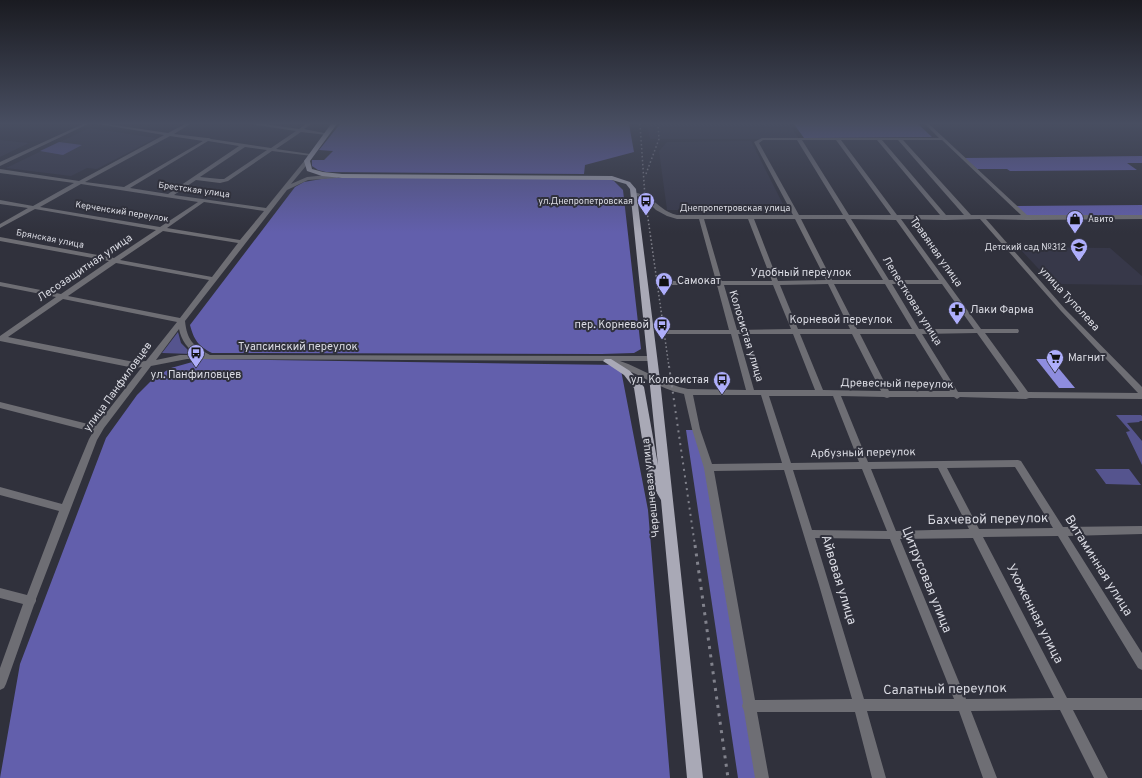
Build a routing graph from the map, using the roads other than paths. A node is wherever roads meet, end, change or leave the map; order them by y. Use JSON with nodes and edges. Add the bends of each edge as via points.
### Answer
{"nodes":[{"id":1,"x":121,"y":160,"type":"edge"},
{"id":2,"x":174,"y":160,"type":"edge"},
{"id":3,"x":221,"y":160,"type":"edge"},
{"id":4,"x":256,"y":160,"type":"edge"},
{"id":5,"x":306,"y":160,"type":"edge"},
{"id":6,"x":308,"y":160,"type":"edge"},
{"id":7,"x":766,"y":160,"type":"edge"},
{"id":8,"x":812,"y":160,"type":"edge"},
{"id":9,"x":853,"y":160,"type":"edge"},
{"id":10,"x":896,"y":160,"type":"edge"},
{"id":11,"x":918,"y":160,"type":"edge"},
{"id":12,"x":965,"y":160,"type":"edge"},
{"id":13,"x":0,"y":171,"type":"edge"},
{"id":14,"x":342,"y":176,"type":"junction"},
{"id":15,"x":195,"y":178,"type":"junction"},
{"id":16,"x":79,"y":183,"type":"junction"},
{"id":17,"x":125,"y":189,"type":"junction"},
{"id":18,"x":285,"y":190,"type":"junction"},
{"id":19,"x":634,"y":194,"type":"junction"},
{"id":20,"x":168,"y":196,"type":"junction"},
{"id":21,"x":202,"y":200,"type":"junction"},
{"id":22,"x":0,"y":202,"type":"edge"},
{"id":23,"x":35,"y":207,"type":"junction"},
{"id":24,"x":267,"y":210,"type":"junction"},
{"id":25,"x":701,"y":217,"type":"junction"},
{"id":26,"x":750,"y":217,"type":"junction"},
{"id":27,"x":797,"y":217,"type":"junction"},
{"id":28,"x":1142,"y":217,"type":"edge"},
{"id":29,"x":848,"y":218,"type":"junction"},
{"id":30,"x":897,"y":218,"type":"junction"},
{"id":31,"x":945,"y":218,"type":"junction"},
{"id":32,"x":970,"y":218,"type":"junction"},
{"id":33,"x":982,"y":218,"type":"junction"},
{"id":34,"x":1027,"y":218,"type":"junction"},
{"id":35,"x":0,"y":226,"type":"edge"},
{"id":36,"x":162,"y":228,"type":"junction"},
{"id":37,"x":0,"y":239,"type":"edge"},
{"id":38,"x":242,"y":242,"type":"junction"},
{"id":39,"x":114,"y":260,"type":"junction"},
{"id":40,"x":214,"y":279,"type":"junction"},
{"id":41,"x":776,"y":282,"type":"junction"},
{"id":42,"x":831,"y":282,"type":"junction"},
{"id":43,"x":887,"y":282,"type":"junction"},
{"id":44,"x":943,"y":282,"type":"junction"},
{"id":45,"x":660,"y":283,"type":"dead end"},
{"id":46,"x":719,"y":283,"type":"junction"},
{"id":47,"x":0,"y":284,"type":"edge"},
{"id":48,"x":59,"y":297,"type":"junction"},
{"id":49,"x":182,"y":321,"type":"junction"},
{"id":50,"x":733,"y":331,"type":"junction"},
{"id":51,"x":795,"y":331,"type":"junction"},
{"id":52,"x":856,"y":331,"type":"junction"},
{"id":53,"x":917,"y":331,"type":"junction"},
{"id":54,"x":980,"y":331,"type":"junction"},
{"id":55,"x":1015,"y":331,"type":"dead end"},
{"id":56,"x":667,"y":332,"type":"dead end"},
{"id":57,"x":0,"y":338,"type":"edge"},
{"id":58,"x":214,"y":358,"type":"junction"},
{"id":59,"x":651,"y":359,"type":"junction"},
{"id":60,"x":604,"y":360,"type":"junction"},
{"id":61,"x":149,"y":365,"type":"junction"},
{"id":62,"x":655,"y":380,"type":"junction"},
{"id":63,"x":688,"y":392,"type":"junction"},
{"id":64,"x":1142,"y":392,"type":"edge"},
{"id":65,"x":751,"y":393,"type":"junction"},
{"id":66,"x":764,"y":393,"type":"junction"},
{"id":67,"x":820,"y":394,"type":"junction"},
{"id":68,"x":836,"y":394,"type":"junction"},
{"id":69,"x":887,"y":395,"type":"junction"},
{"id":70,"x":957,"y":396,"type":"junction"},
{"id":71,"x":1026,"y":396,"type":"junction"},
{"id":72,"x":1142,"y":396,"type":"edge"},
{"id":73,"x":0,"y":404,"type":"edge"},
{"id":74,"x":99,"y":430,"type":"junction"},
{"id":75,"x":1018,"y":463,"type":"joint"},
{"id":76,"x":941,"y":464,"type":"junction"},
{"id":77,"x":864,"y":465,"type":"junction"},
{"id":78,"x":787,"y":466,"type":"junction"},
{"id":79,"x":709,"y":468,"type":"junction"},
{"id":80,"x":0,"y":491,"type":"edge"},
{"id":81,"x":666,"y":499,"type":"junction"},
{"id":82,"x":66,"y":509,"type":"junction"},
{"id":83,"x":1141,"y":531,"type":"edge"},
{"id":84,"x":1060,"y":532,"type":"junction"},
{"id":85,"x":810,"y":534,"type":"junction"},
{"id":86,"x":977,"y":534,"type":"junction"},
{"id":87,"x":893,"y":535,"type":"junction"},
{"id":88,"x":0,"y":592,"type":"edge"},
{"id":89,"x":30,"y":601,"type":"junction"},
{"id":90,"x":1142,"y":664,"type":"edge"},
{"id":91,"x":0,"y":684,"type":"edge"},
{"id":92,"x":1064,"y":703,"type":"junction"},
{"id":93,"x":962,"y":704,"type":"junction"},
{"id":94,"x":1142,"y":704,"type":"edge"},
{"id":95,"x":748,"y":706,"type":"junction"},
{"id":96,"x":861,"y":706,"type":"junction"},
{"id":97,"x":695,"y":778,"type":"edge"},
{"id":98,"x":762,"y":778,"type":"edge"},
{"id":99,"x":879,"y":778,"type":"edge"},
{"id":100,"x":990,"y":778,"type":"edge"},
{"id":101,"x":1101,"y":778,"type":"edge"}],
"edges":[{"from":1,"to":16,"type":"street"},
{"from":2,"to":17,"type":"street"},
{"from":3,"to":15,"type":"street"},
{"from":4,"to":15,"type":"street","via":[[224,181]]},
{"from":5,"to":18,"type":"street","name":"улица Панфиловцев"},
{"from":6,"to":14,"type":"main road","name":"Днепропетровская улица","via":[[309,170]]},
{"from":7,"to":27,"type":"street"},
{"from":8,"to":29,"type":"street","name":"Лепестковая улица"},
{"from":9,"to":30,"type":"street","name":"Травяная улица"},
{"from":10,"to":31,"type":"street"},
{"from":11,"to":32,"type":"street"},
{"from":12,"to":34,"type":"street"},
{"from":13,"to":16,"type":"street","name":"Брестская улица"},
{"from":14,"to":18,"type":"street","via":[[307,179]]},
{"from":14,"to":19,"type":"main road","name":"Днепропетровская улица","via":[[612,178],[629,185]]},
{"from":15,"to":20,"type":"street"},
{"from":16,"to":17,"type":"street","name":"Брестская улица"},
{"from":16,"to":23,"type":"street"},
{"from":17,"to":20,"type":"street","name":"Брестская улица"},
{"from":18,"to":24,"type":"street","name":"улица Панфиловцев"},
{"from":19,"to":25,"type":"street","name":"Днепропетровская улица","via":[[645,196],[661,212],[668,215]]},
{"from":19,"to":59,"type":"main road","name":"Черешневая улица"},
{"from":20,"to":21,"type":"street","name":"Брестская улица"},
{"from":21,"to":24,"type":"street","name":"Брестская улица"},
{"from":21,"to":36,"type":"street","name":"Лесозащитная улица"},
{"from":22,"to":23,"type":"street","name":"Керченский переулок"},
{"from":23,"to":35,"type":"street"},
{"from":23,"to":36,"type":"street","name":"Керченский переулок"},
{"from":24,"to":38,"type":"street","name":"улица Панфиловцев"},
{"from":25,"to":26,"type":"street","name":"Днепропетровская улица"},
{"from":25,"to":46,"type":"street","name":"Колосистая улица"},
{"from":26,"to":27,"type":"street","name":"Днепропетровская улица"},
{"from":26,"to":41,"type":"street"},
{"from":27,"to":29,"type":"street","name":"Днепропетровская улица"},
{"from":27,"to":42,"type":"street"},
{"from":28,"to":34,"type":"street","name":"Днепропетровская улица"},
{"from":29,"to":30,"type":"street","name":"Днепропетровская улица"},
{"from":29,"to":43,"type":"street","name":"Лепестковая улица"},
{"from":30,"to":31,"type":"street","name":"Днепропетровская улица"},
{"from":30,"to":44,"type":"street","name":"Травяная улица"},
{"from":31,"to":32,"type":"street","name":"Днепропетровская улица"},
{"from":32,"to":33,"type":"street","name":"Днепропетровская улица"},
{"from":33,"to":34,"type":"street","name":"Днепропетровская улица"},
{"from":33,"to":64,"type":"street","name":"улица Туполева","via":[[1063,310]]},
{"from":36,"to":38,"type":"street","name":"Керченский переулок"},
{"from":36,"to":39,"type":"street","name":"Лесозащитная улица"},
{"from":37,"to":39,"type":"street","name":"Брянская улица"},
{"from":38,"to":40,"type":"street","name":"улица Панфиловцев"},
{"from":39,"to":40,"type":"street","name":"Брянская улица"},
{"from":39,"to":48,"type":"street","name":"Лесозащитная улица"},
{"from":40,"to":49,"type":"street","name":"улица Панфиловцев"},
{"from":41,"to":42,"type":"street","name":"Удобный переулок"},
{"from":41,"to":46,"type":"street","name":"Удобный переулок"},
{"from":41,"to":51,"type":"street"},
{"from":42,"to":43,"type":"street","name":"Удобный переулок"},
{"from":42,"to":52,"type":"street"},
{"from":43,"to":44,"type":"street","name":"Удобный переулок"},
{"from":43,"to":53,"type":"street","name":"Лепестковая улица"},
{"from":44,"to":54,"type":"street","name":"Травяная улица"},
{"from":45,"to":46,"type":"street","name":"Удобный переулок"},
{"from":46,"to":50,"type":"street","name":"Колосистая улица"},
{"from":47,"to":48,"type":"street"},
{"from":48,"to":49,"type":"street"},
{"from":48,"to":57,"type":"street","name":"Лесозащитная улица"},
{"from":49,"to":58,"type":"street","via":[[184,336],[188,343],[198,352]]},
{"from":49,"to":61,"type":"street","name":"улица Панфиловцев"},
{"from":50,"to":51,"type":"street","name":"Корневой переулок"},
{"from":50,"to":56,"type":"street","name":"Корневой переулок"},
{"from":50,"to":65,"type":"street","name":"Колосистая улица"},
{"from":51,"to":52,"type":"street","name":"Корневой переулок"},
{"from":51,"to":67,"type":"street"},
{"from":52,"to":53,"type":"street","name":"Корневой переулок"},
{"from":52,"to":69,"type":"street"},
{"from":53,"to":54,"type":"street","name":"Корневой переулок"},
{"from":53,"to":70,"type":"street","name":"Лепестковая улица"},
{"from":54,"to":55,"type":"street","name":"Корневой переулок"},
{"from":54,"to":71,"type":"street","name":"Травяная улица"},
{"from":57,"to":61,"type":"street","name":"Туапсинский переулок","via":[[134,365]]},
{"from":58,"to":60,"type":"street","name":"Туапсинский переулок"},
{"from":58,"to":61,"type":"street","name":"Туапсинский переулок","via":[[176,358]]},
{"from":59,"to":60,"type":"street","name":"Туапсинский переулок"},
{"from":59,"to":62,"type":"main road","name":"Черешневая улица"},
{"from":60,"to":62,"type":"street","name":"Туапсинский переулок","via":[[630,367]]},
{"from":60,"to":81,"type":"main road","via":[[628,373],[638,387],[652,464],[657,483]]},
{"from":61,"to":74,"type":"street","name":"улица Панфиловцев"},
{"from":62,"to":63,"type":"street","name":"Древесный переулок","via":[[674,390]]},
{"from":62,"to":81,"type":"main road","name":"Черешневая улица"},
{"from":63,"to":65,"type":"street","name":"Древесный переулок"},
{"from":63,"to":79,"type":"street","via":[[696,429]]},
{"from":65,"to":66,"type":"street","name":"Древесный переулок"},
{"from":66,"to":67,"type":"street","name":"Древесный переулок"},
{"from":66,"to":78,"type":"street","name":"Айвовая улица"},
{"from":67,"to":68,"type":"street","name":"Древесный переулок"},
{"from":68,"to":69,"type":"street","name":"Древесный переулок"},
{"from":68,"to":77,"type":"street","name":"Цитрусовая улица"},
{"from":69,"to":70,"type":"street","name":"Древесный переулок"},
{"from":70,"to":71,"type":"street","name":"Древесный переулок"},
{"from":71,"to":72,"type":"street","name":"Древесный переулок"},
{"from":73,"to":74,"type":"street"},
{"from":74,"to":82,"type":"street","name":"улица Панфиловцев","via":[[93,439]]},
{"from":75,"to":76,"type":"street","name":"Арбузный переулок"},
{"from":75,"to":84,"type":"street","name":"Витаминная улица"},
{"from":76,"to":77,"type":"street","name":"Арбузный переулок"},
{"from":76,"to":86,"type":"street","name":"Ухоженная улица"},
{"from":77,"to":78,"type":"street","name":"Арбузный переулок"},
{"from":77,"to":87,"type":"street","name":"Цитрусовая улица"},
{"from":78,"to":79,"type":"street","name":"Арбузный переулок"},
{"from":78,"to":85,"type":"street","name":"Айвовая улица"},
{"from":79,"to":95,"type":"street"},
{"from":80,"to":82,"type":"street"},
{"from":81,"to":97,"type":"main road","name":"Черешневая улица"},
{"from":82,"to":89,"type":"street","name":"улица Панфиловцев"},
{"from":83,"to":84,"type":"street","name":"Бахчевой переулок"},
{"from":84,"to":86,"type":"street","name":"Бахчевой переулок"},
{"from":84,"to":90,"type":"street","name":"Витаминная улица"},
{"from":85,"to":87,"type":"street","name":"Бахчевой переулок"},
{"from":85,"to":96,"type":"street","name":"Айвовая улица"},
{"from":86,"to":87,"type":"street","name":"Бахчевой переулок"},
{"from":86,"to":92,"type":"street","name":"Ухоженная улица"},
{"from":87,"to":93,"type":"street","name":"Цитрусовая улица"},
{"from":88,"to":89,"type":"street"},
{"from":89,"to":91,"type":"street","name":"улица Панфиловцев"},
{"from":92,"to":93,"type":"street","name":"Салатный переулок"},
{"from":92,"to":94,"type":"street","name":"Салатный переулок"},
{"from":92,"to":101,"type":"street","name":"Ухоженная улица"},
{"from":93,"to":96,"type":"street","name":"Салатный переулок"},
{"from":93,"to":100,"type":"street","name":"Цитрусовая улица"},
{"from":95,"to":96,"type":"street","name":"Салатный переулок"},
{"from":95,"to":98,"type":"street"},
{"from":96,"to":99,"type":"street","name":"Айвовая улица"}]}
